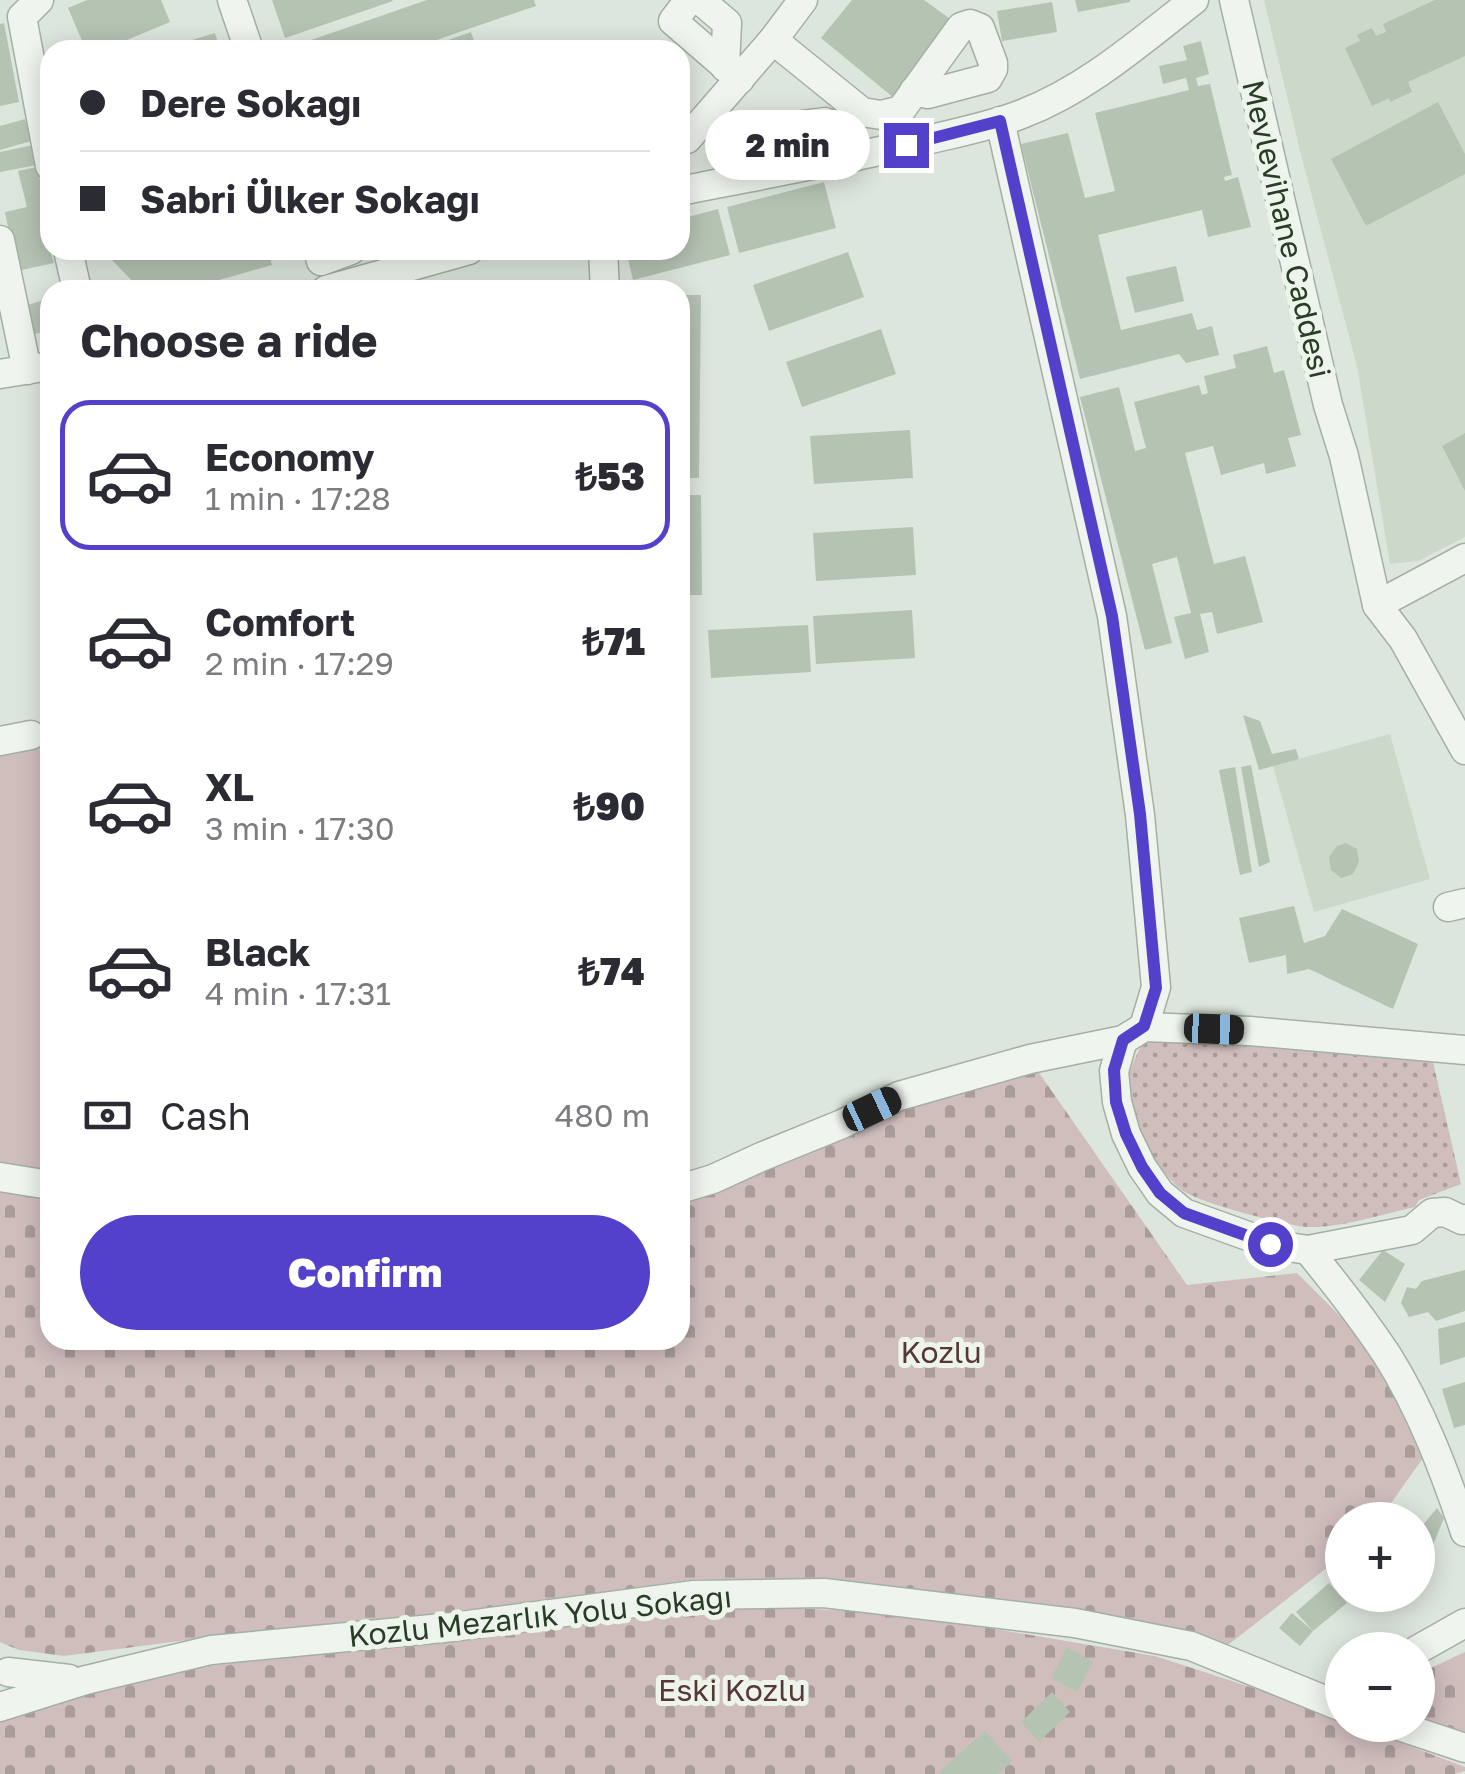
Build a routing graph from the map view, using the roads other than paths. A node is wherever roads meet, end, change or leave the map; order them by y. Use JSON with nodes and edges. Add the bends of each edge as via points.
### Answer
{"nodes":[{"id":1,"x":38,"y":0,"type":"edge"},
{"id":2,"x":232,"y":0,"type":"edge"},
{"id":3,"x":689,"y":0,"type":"edge"},
{"id":4,"x":700,"y":0,"type":"edge"},
{"id":5,"x":803,"y":0,"type":"edge"},
{"id":6,"x":1194,"y":0,"type":"edge"},
{"id":7,"x":1234,"y":0,"type":"edge"},
{"id":8,"x":1248,"y":0,"type":"edge"},
{"id":9,"x":246,"y":40,"type":"edge"},
{"id":10,"x":774,"y":40,"type":"junction"},
{"id":11,"x":731,"y":80,"type":"junction"},
{"id":12,"x":914,"y":91,"type":"dead end"},
{"id":13,"x":40,"y":113,"type":"edge"},
{"id":14,"x":1000,"y":121,"type":"junction"},
{"id":15,"x":743,"y":133,"type":"junction"},
{"id":16,"x":690,"y":135,"type":"edge"},
{"id":17,"x":854,"y":157,"type":"junction"},
{"id":18,"x":750,"y":177,"type":"junction"},
{"id":19,"x":690,"y":190,"type":"edge"},
{"id":20,"x":0,"y":240,"type":"edge"},
{"id":21,"x":433,"y":260,"type":"edge"},
{"id":22,"x":362,"y":280,"type":"edge"},
{"id":23,"x":26,"y":370,"type":"edge"},
{"id":24,"x":1344,"y":456,"type":"junction"},
{"id":25,"x":1465,"y":558,"type":"edge"},
{"id":26,"x":1377,"y":605,"type":"junction"},
{"id":27,"x":31,"y":735,"type":"dead end"},
{"id":28,"x":0,"y":741,"type":"edge"},
{"id":29,"x":1465,"y":750,"type":"edge"},
{"id":30,"x":1133,"y":1033,"type":"junction"},
{"id":31,"x":1465,"y":1050,"type":"edge"},
{"id":32,"x":0,"y":1177,"type":"edge"},
{"id":33,"x":40,"y":1183,"type":"edge"},
{"id":34,"x":690,"y":1186,"type":"edge"},
{"id":35,"x":1463,"y":1220,"type":"edge"},
{"id":36,"x":1308,"y":1250,"type":"junction"},
{"id":37,"x":1465,"y":1532,"type":"edge"},
{"id":38,"x":1465,"y":1623,"type":"edge"},
{"id":39,"x":1435,"y":1640,"type":"edge"},
{"id":40,"x":4,"y":1668,"type":"edge"},
{"id":41,"x":86,"y":1680,"type":"junction"},
{"id":42,"x":1325,"y":1696,"type":"edge"},
{"id":43,"x":0,"y":1707,"type":"edge"},
{"id":44,"x":1435,"y":1738,"type":"edge"},
{"id":45,"x":1465,"y":1748,"type":"edge"}],
"edges":[{"from":1,"to":13,"type":"street","via":[[22,17]]},
{"from":2,"to":9,"type":"street"},
{"from":3,"to":11,"type":"street","via":[[673,21]]},
{"from":4,"to":11,"type":"street","via":[[728,23]]},
{"from":5,"to":10,"type":"street"},
{"from":6,"to":14,"type":"street","via":[[1072,89]]},
{"from":7,"to":24,"type":"street","name":"Mevlevihane Caddesi"},
{"from":8,"to":24,"type":"street","name":"Mevlevihane Caddesi","via":[[1324,315]]},
{"from":10,"to":11,"type":"street"},
{"from":10,"to":12,"type":"street","via":[[862,112],[900,110]]},
{"from":11,"to":15,"type":"street"},
{"from":11,"to":16,"type":"street"},
{"from":14,"to":17,"type":"street"},
{"from":14,"to":30,"type":"street","via":[[1112,616],[1156,988]]},
{"from":15,"to":17,"type":"street","via":[[825,122],[844,133]]},
{"from":15,"to":18,"type":"street"},
{"from":17,"to":18,"type":"street"},
{"from":18,"to":19,"type":"street"},
{"from":20,"to":23,"type":"street"},
{"from":21,"to":22,"type":"street"},
{"from":24,"to":26,"type":"street","name":"Mevlevihane Caddesi"},
{"from":25,"to":26,"type":"street"},
{"from":26,"to":29,"type":"street"},
{"from":27,"to":28,"type":"street"},
{"from":30,"to":31,"type":"street","via":[[1250,1030]]},
{"from":30,"to":34,"type":"street","via":[[899,1096]]},
{"from":30,"to":36,"type":"street","via":[[1114,1070],[1116,1102],[1160,1193],[1184,1213],[1270,1244]]},
{"from":32,"to":33,"type":"street"},
{"from":35,"to":36,"type":"street","via":[[1444,1236],[1412,1230]]},
{"from":36,"to":37,"type":"street","via":[[1387,1356]]},
{"from":38,"to":39,"type":"street"},
{"from":40,"to":41,"type":"street"},
{"from":40,"to":43,"type":"street","via":[[12,1687]]},
{"from":41,"to":42,"type":"street","name":"Kozlu Mezarlık Yolu Sokağı","via":[[211,1650],[453,1628],[694,1595],[824,1593],[1075,1623],[1191,1646]]},
{"from":41,"to":43,"type":"street"},
{"from":44,"to":45,"type":"street"}]}
